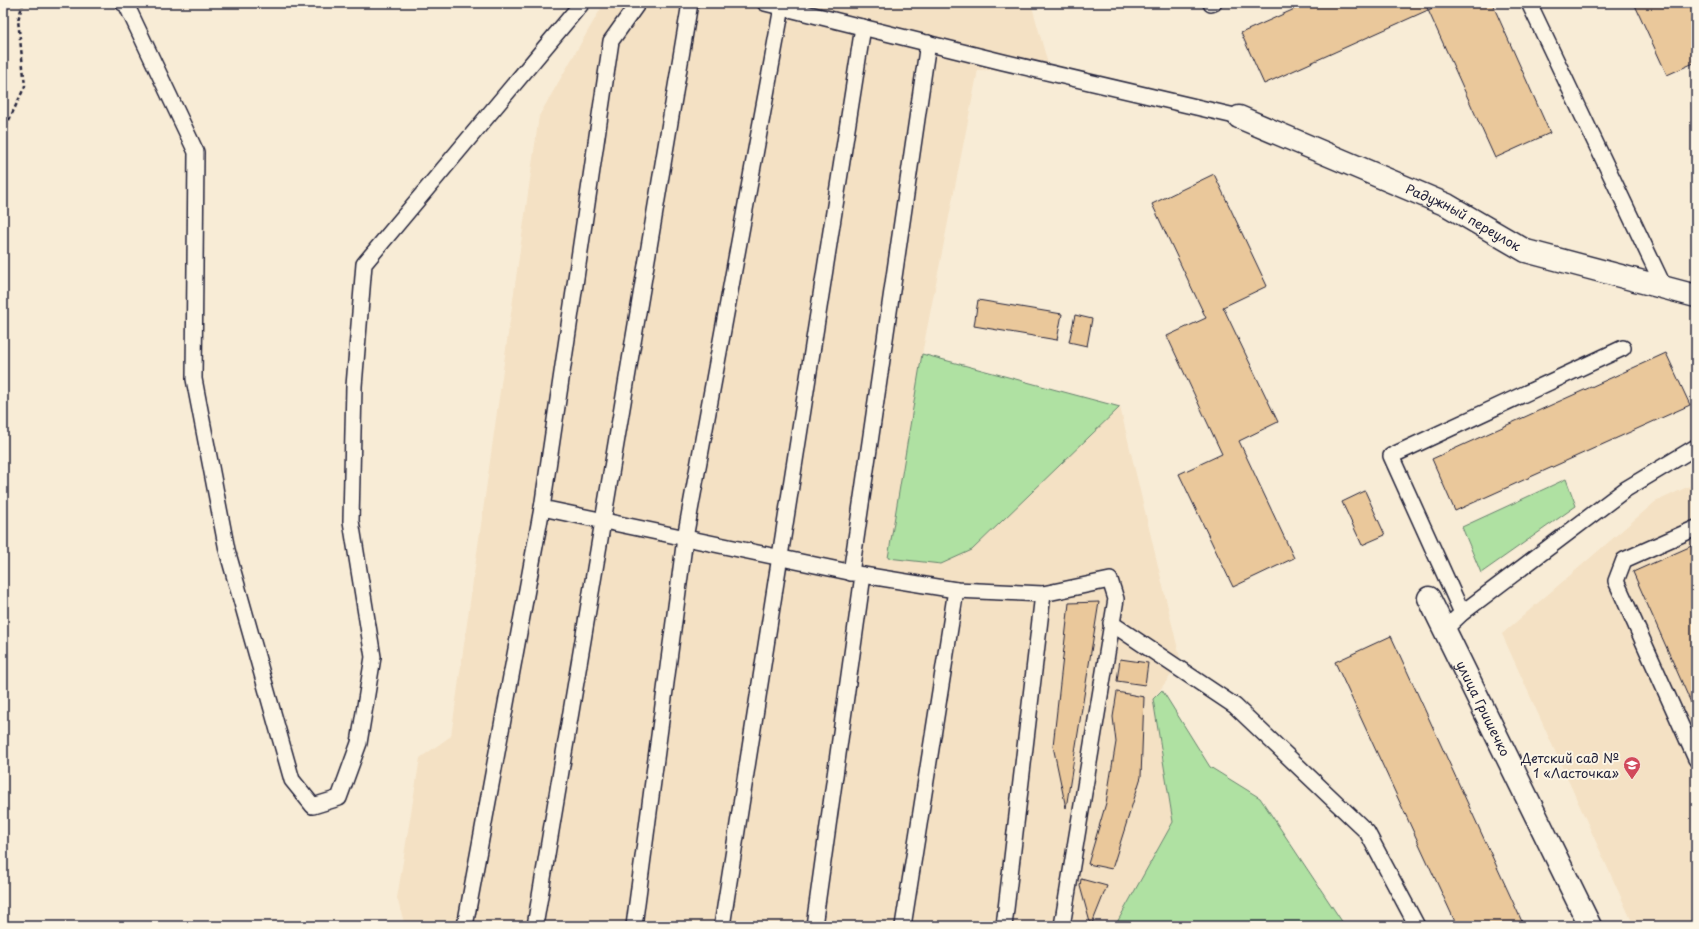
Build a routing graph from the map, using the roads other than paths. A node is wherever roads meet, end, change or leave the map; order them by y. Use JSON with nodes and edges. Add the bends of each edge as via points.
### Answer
{"nodes":[{"id":1,"x":123,"y":3,"type":"edge"},
{"id":2,"x":582,"y":3,"type":"edge"},
{"id":3,"x":638,"y":3,"type":"edge"},
{"id":4,"x":690,"y":3,"type":"edge"},
{"id":5,"x":765,"y":3,"type":"edge"},
{"id":6,"x":1529,"y":3,"type":"edge"},
{"id":7,"x":782,"y":7,"type":"junction"},
{"id":8,"x":863,"y":27,"type":"junction"},
{"id":9,"x":928,"y":43,"type":"junction"},
{"id":10,"x":1239,"y":117,"type":"joint"},
{"id":11,"x":1664,"y":287,"type":"junction"},
{"id":12,"x":1696,"y":296,"type":"edge"},
{"id":13,"x":1623,"y":348,"type":"dead end"},
{"id":14,"x":1696,"y":447,"type":"edge"},
{"id":15,"x":542,"y":508,"type":"junction"},
{"id":16,"x":602,"y":521,"type":"junction"},
{"id":17,"x":1696,"y":528,"type":"edge"},
{"id":18,"x":685,"y":538,"type":"junction"},
{"id":19,"x":780,"y":558,"type":"junction"},
{"id":20,"x":857,"y":574,"type":"junction"},
{"id":21,"x":956,"y":590,"type":"junction"},
{"id":22,"x":1043,"y":594,"type":"junction"},
{"id":23,"x":1429,"y":598,"type":"dead end"},
{"id":24,"x":1462,"y":613,"type":"junction"},
{"id":25,"x":1111,"y":623,"type":"junction"},
{"id":26,"x":1444,"y":630,"type":"junction"},
{"id":27,"x":1696,"y":759,"type":"edge"},
{"id":28,"x":466,"y":926,"type":"edge"},
{"id":29,"x":534,"y":926,"type":"edge"},
{"id":30,"x":634,"y":926,"type":"edge"},
{"id":31,"x":722,"y":926,"type":"edge"},
{"id":32,"x":814,"y":926,"type":"edge"},
{"id":33,"x":903,"y":926,"type":"edge"},
{"id":34,"x":1004,"y":926,"type":"edge"},
{"id":35,"x":1062,"y":926,"type":"edge"},
{"id":36,"x":1417,"y":926,"type":"edge"},
{"id":37,"x":1590,"y":926,"type":"edge"}],
"edges":[{"from":1,"to":2,"type":"lane","via":[[126,4],[196,152],[194,379],[229,557],[292,780],[313,806],[339,798],[359,743],[373,657],[351,521],[354,386],[364,264]]},
{"from":3,"to":15,"type":"lane","via":[[611,42]]},
{"from":4,"to":16,"type":"lane"},
{"from":5,"to":7,"type":"lane"},
{"from":6,"to":11,"type":"lane"},
{"from":7,"to":8,"type":"lane"},
{"from":7,"to":18,"type":"lane"},
{"from":8,"to":9,"type":"lane"},
{"from":8,"to":19,"type":"lane"},
{"from":9,"to":10,"type":"lane"},
{"from":9,"to":20,"type":"lane"},
{"from":10,"to":11,"type":"street","name":"Радужный переулок","via":[[1447,205],[1526,250]]},
{"from":11,"to":12,"type":"street","name":"Радужный переулок"},
{"from":13,"to":24,"type":"lane","via":[[1391,456]]},
{"from":14,"to":24,"type":"lane","via":[[1626,489]]},
{"from":15,"to":16,"type":"lane"},
{"from":15,"to":28,"type":"lane"},
{"from":16,"to":18,"type":"lane"},
{"from":16,"to":29,"type":"lane"},
{"from":17,"to":27,"type":"lane","via":[[1624,560],[1616,581]]},
{"from":18,"to":19,"type":"lane"},
{"from":18,"to":30,"type":"lane"},
{"from":19,"to":20,"type":"lane"},
{"from":19,"to":31,"type":"lane"},
{"from":20,"to":21,"type":"lane"},
{"from":20,"to":32,"type":"lane"},
{"from":21,"to":22,"type":"lane"},
{"from":21,"to":33,"type":"lane"},
{"from":22,"to":25,"type":"lane","via":[[1110,580],[1116,598]]},
{"from":22,"to":34,"type":"lane"},
{"from":23,"to":26,"type":"street","name":"улица Гришечко"},
{"from":24,"to":26,"type":"lane"},
{"from":25,"to":35,"type":"lane"},
{"from":25,"to":36,"type":"lane","via":[[1235,706],[1367,832]]},
{"from":26,"to":37,"type":"street","name":"улица Гришечко"}]}
